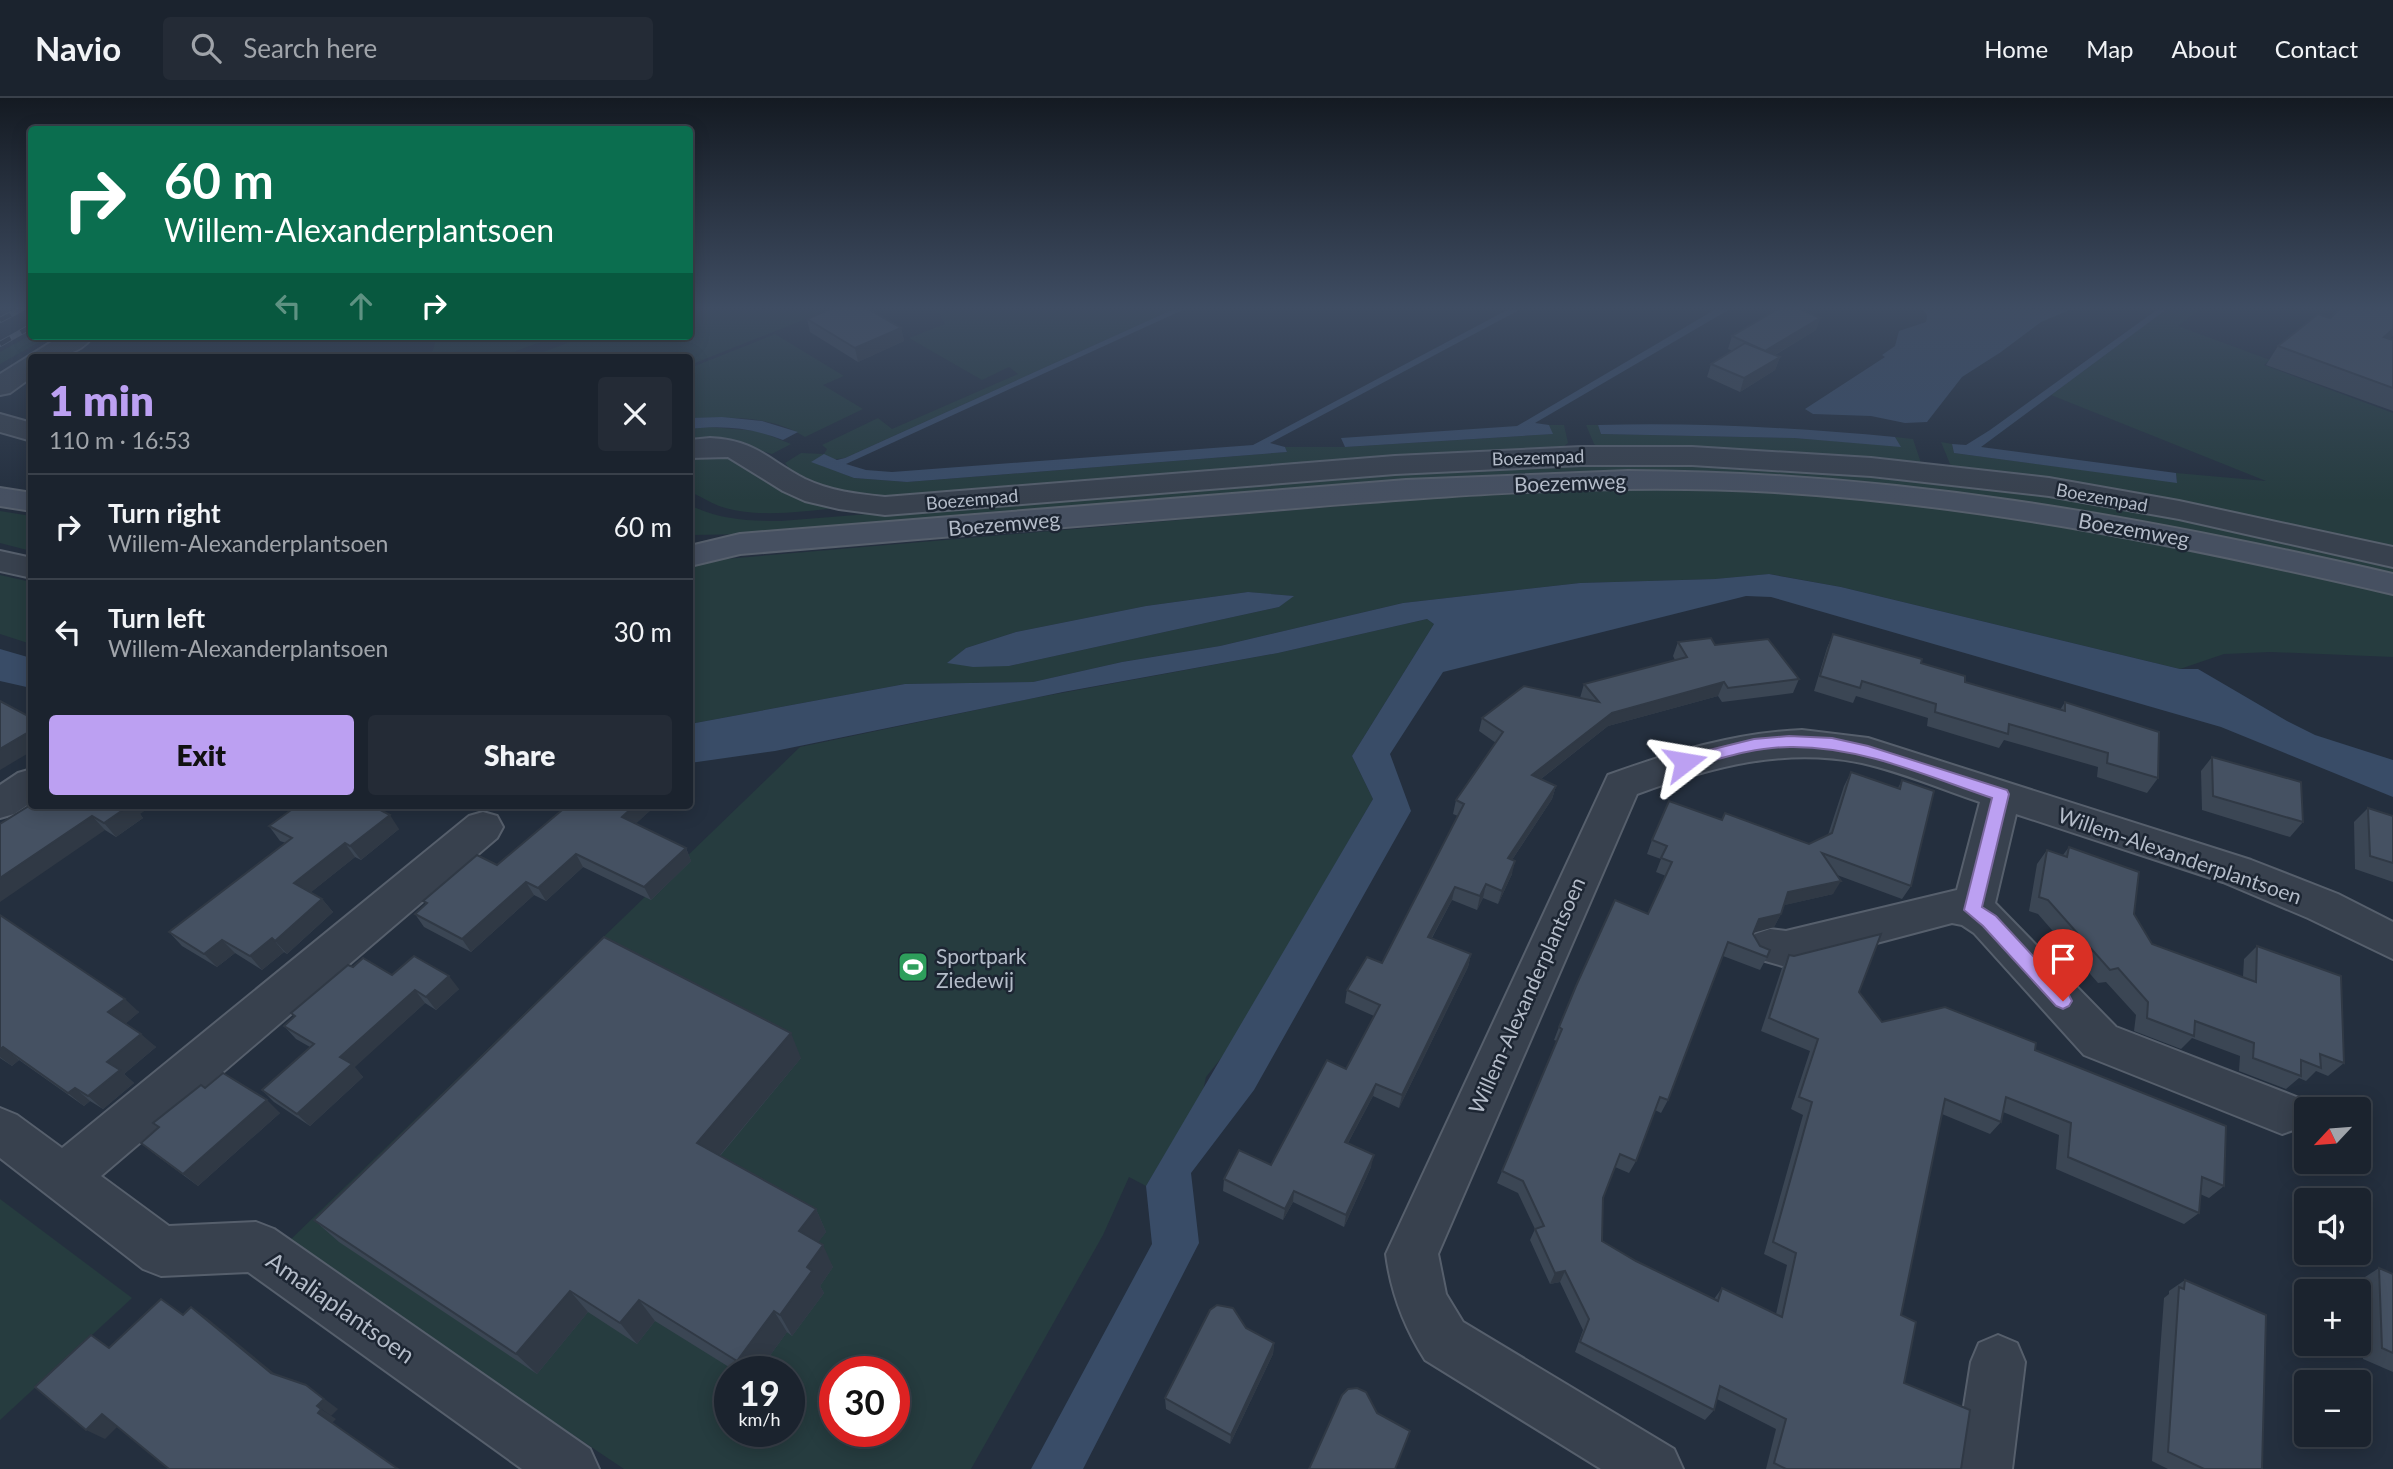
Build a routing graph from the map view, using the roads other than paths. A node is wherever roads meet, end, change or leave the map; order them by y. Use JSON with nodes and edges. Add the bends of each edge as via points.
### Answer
{"nodes":[{"id":1,"x":20,"y":373,"type":"edge"},
{"id":2,"x":0,"y":387,"type":"edge"},
{"id":3,"x":0,"y":423,"type":"edge"},
{"id":4,"x":28,"y":431,"type":"edge"},
{"id":5,"x":693,"y":449,"type":"edge"},
{"id":6,"x":0,"y":497,"type":"edge"},
{"id":7,"x":28,"y":501,"type":"edge"},
{"id":8,"x":693,"y":539,"type":"edge"},
{"id":9,"x":740,"y":544,"type":"junction"},
{"id":10,"x":693,"y":555,"type":"edge"},
{"id":11,"x":2393,"y":557,"type":"edge"},
{"id":12,"x":0,"y":561,"type":"edge"},
{"id":13,"x":28,"y":567,"type":"edge"},
{"id":14,"x":2393,"y":584,"type":"edge"},
{"id":15,"x":28,"y":786,"type":"edge"},
{"id":16,"x":2001,"y":794,"type":"junction"},
{"id":17,"x":0,"y":804,"type":"edge"},
{"id":18,"x":483,"y":827,"type":"dead end"},
{"id":19,"x":1973,"y":910,"type":"junction"},
{"id":20,"x":2393,"y":942,"type":"edge"},
{"id":21,"x":1770,"y":946,"type":"dead end"},
{"id":22,"x":2393,"y":952,"type":"edge"},
{"id":23,"x":2282,"y":1113,"type":"dead end"},
{"id":24,"x":0,"y":1130,"type":"edge"},
{"id":25,"x":63,"y":1177,"type":"junction"},
{"id":26,"x":1998,"y":1363,"type":"dead end"},
{"id":27,"x":570,"y":1469,"type":"edge"},
{"id":28,"x":1654,"y":1469,"type":"edge"},
{"id":29,"x":1983,"y":1469,"type":"edge"}],
"edges":[{"from":1,"to":2,"type":"street"},
{"from":3,"to":4,"type":"street"},
{"from":5,"to":11,"type":"street","name":"Boezempad","via":[[745,451],[793,485],[847,502],[885,506],[1316,470],[1584,455],[1829,463],[2051,488]]},
{"from":6,"to":7,"type":"main road"},
{"from":8,"to":9,"type":"main road","name":"Boezemweg"},
{"from":9,"to":10,"type":"main road","name":"Boezemweg"},
{"from":9,"to":14,"type":"main road","name":"Boezemweg","via":[[1451,486],[1684,480],[1884,492],[2044,512],[2207,542]]},
{"from":12,"to":13,"type":"street"},
{"from":15,"to":17,"type":"street"},
{"from":16,"to":19,"type":"street"},
{"from":16,"to":20,"type":"street","name":"Willem-Alexanderplantsoen","via":[[2238,871],[2323,906]]},
{"from":16,"to":28,"type":"street","name":"Willem-Alexanderplantsoen","via":[[1868,751],[1789,741],[1685,762],[1622,785],[1412,1254],[1424,1312],[1444,1340]]},
{"from":18,"to":25,"type":"street"},
{"from":19,"to":21,"type":"street","via":[[1952,906],[1786,949]]},
{"from":19,"to":23,"type":"street","via":[[1989,921],[2100,1041]]},
{"from":20,"to":22,"type":"street","name":"Willem-Alexanderplantsoen"},
{"from":24,"to":25,"type":"street","name":"Amaliaplantsoen"},
{"from":25,"to":27,"type":"street","name":"Amaliaplantsoen","via":[[161,1251],[256,1247]]},
{"from":26,"to":29,"type":"street"}]}
